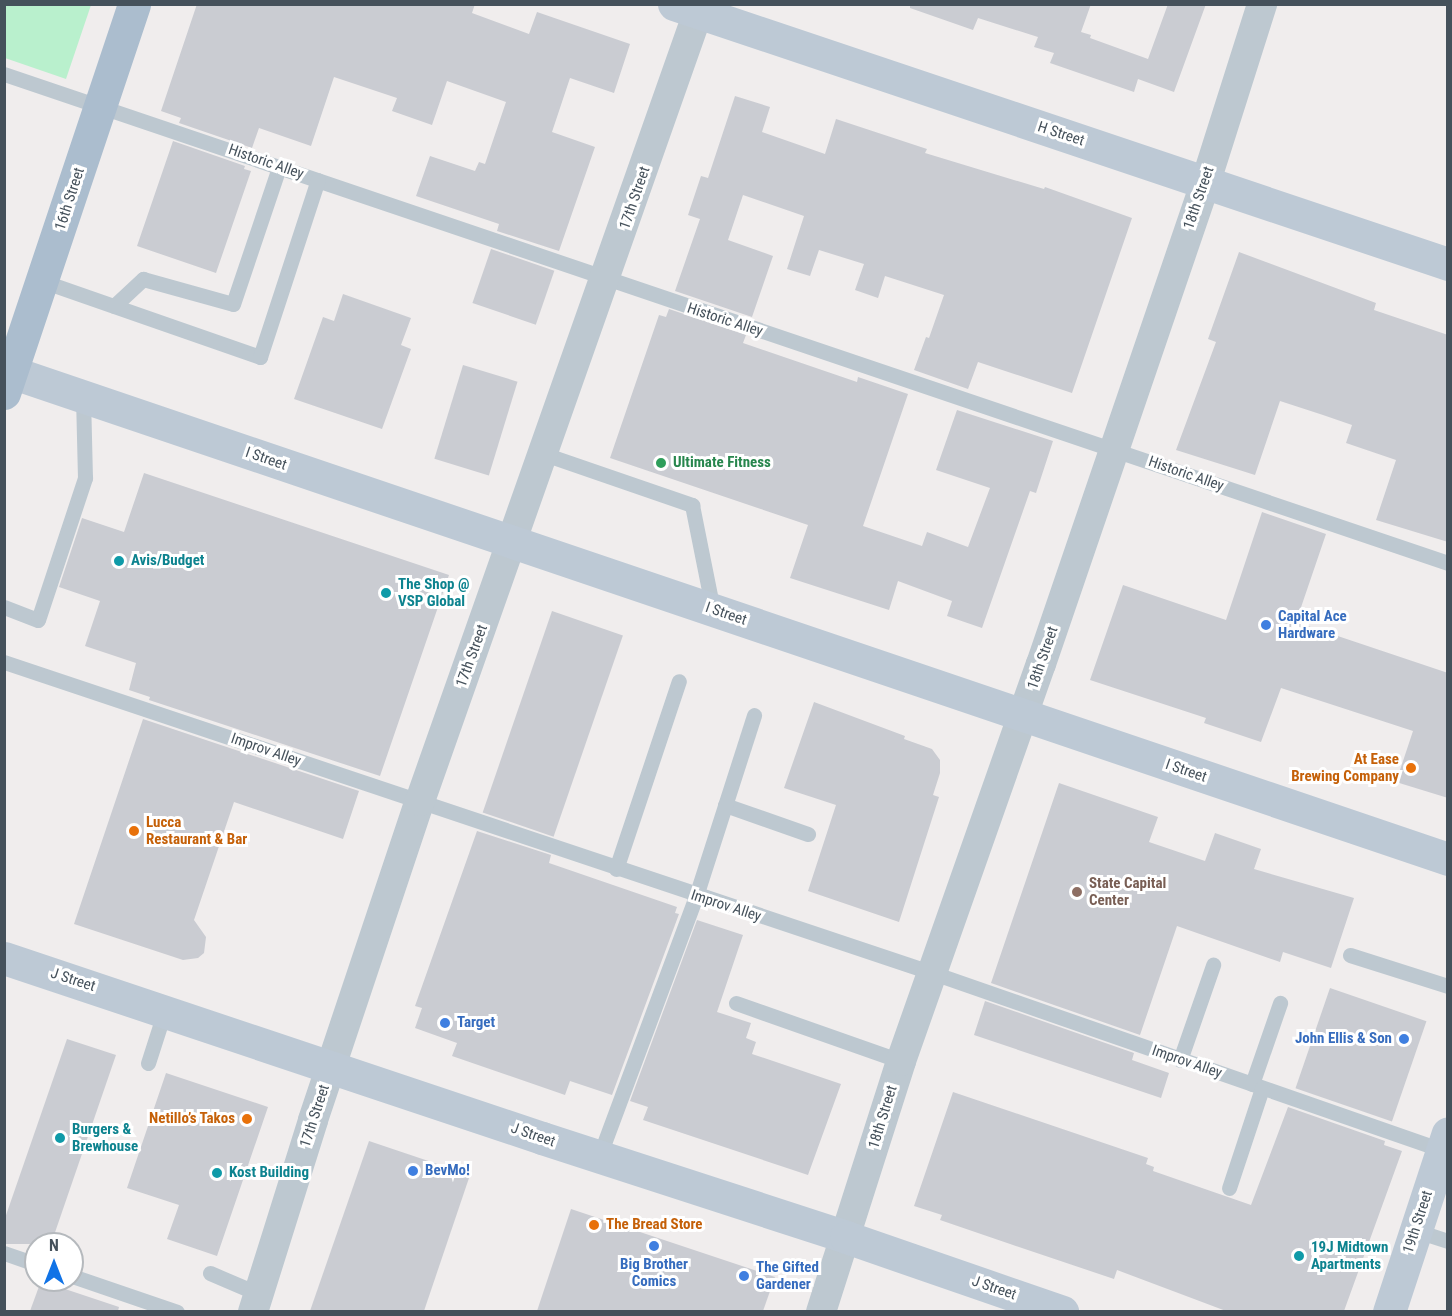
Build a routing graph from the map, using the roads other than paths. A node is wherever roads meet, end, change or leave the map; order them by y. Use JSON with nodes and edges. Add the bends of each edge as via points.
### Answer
{"nodes":[{"id":1,"x":134,"y":4,"type":"edge"},
{"id":2,"x":1262,"y":4,"type":"edge"},
{"id":3,"x":691,"y":7,"type":"edge"},
{"id":4,"x":4,"y":74,"type":"edge"},
{"id":5,"x":101,"y":105,"type":"junction"},
{"id":6,"x":279,"y":167,"type":"junction"},
{"id":7,"x":318,"y":180,"type":"junction"},
{"id":8,"x":1206,"y":181,"type":"junction"},
{"id":9,"x":1448,"y":264,"type":"edge"},
{"id":10,"x":606,"y":280,"type":"junction"},
{"id":11,"x":42,"y":281,"type":"junction"},
{"id":12,"x":114,"y":306,"type":"junction"},
{"id":13,"x":7,"y":378,"type":"edge"},
{"id":14,"x":83,"y":397,"type":"junction"},
{"id":15,"x":1114,"y":449,"type":"junction"},
{"id":16,"x":544,"y":454,"type":"junction"},
{"id":17,"x":513,"y":542,"type":"junction"},
{"id":18,"x":1448,"y":563,"type":"edge"},
{"id":19,"x":4,"y":608,"type":"edge"},
{"id":20,"x":712,"y":610,"type":"junction"},
{"id":21,"x":4,"y":662,"type":"edge"},
{"id":22,"x":680,"y":681,"type":"dead end"},
{"id":23,"x":1023,"y":714,"type":"junction"},
{"id":24,"x":754,"y":715,"type":"dead end"},
{"id":25,"x":420,"y":801,"type":"junction"},
{"id":26,"x":725,"y":805,"type":"junction"},
{"id":27,"x":808,"y":834,"type":"dead end"},
{"id":28,"x":1448,"y":859,"type":"edge"},
{"id":29,"x":616,"y":869,"type":"junction"},
{"id":30,"x":696,"y":896,"type":"junction"},
{"id":31,"x":1350,"y":955,"type":"dead end"},
{"id":32,"x":4,"y":957,"type":"edge"},
{"id":33,"x":1213,"y":965,"type":"dead end"},
{"id":34,"x":933,"y":974,"type":"junction"},
{"id":35,"x":1448,"y":986,"type":"edge"},
{"id":36,"x":736,"y":1004,"type":"dead end"},
{"id":37,"x":1280,"y":1004,"type":"dead end"},
{"id":38,"x":165,"y":1010,"type":"junction"},
{"id":39,"x":1179,"y":1060,"type":"junction"},
{"id":40,"x":901,"y":1061,"type":"junction"},
{"id":41,"x":148,"y":1063,"type":"dead end"},
{"id":42,"x":331,"y":1067,"type":"junction"},
{"id":43,"x":1257,"y":1086,"type":"junction"},
{"id":44,"x":1446,"y":1145,"type":"edge"},
{"id":45,"x":599,"y":1157,"type":"junction"},
{"id":46,"x":1229,"y":1188,"type":"dead end"},
{"id":47,"x":1414,"y":1230,"type":"junction"},
{"id":48,"x":846,"y":1236,"type":"junction"},
{"id":49,"x":1448,"y":1241,"type":"edge"},
{"id":50,"x":4,"y":1253,"type":"edge"},
{"id":51,"x":24,"y":1260,"type":"edge"},
{"id":52,"x":210,"y":1273,"type":"dead end"},
{"id":53,"x":84,"y":1275,"type":"edge"},
{"id":54,"x":256,"y":1303,"type":"edge"},
{"id":55,"x":177,"y":1311,"type":"edge"},
{"id":56,"x":821,"y":1311,"type":"edge"},
{"id":57,"x":1062,"y":1311,"type":"edge"},
{"id":58,"x":1389,"y":1311,"type":"edge"}],
"edges":[{"from":1,"to":5,"type":"main road","name":"16th Street"},
{"from":2,"to":8,"type":"street","name":"18th Street"},
{"from":3,"to":8,"type":"main road","name":"H Street"},
{"from":3,"to":10,"type":"street","name":"17th Street"},
{"from":4,"to":5,"type":"lane","name":"Historic Alley"},
{"from":5,"to":6,"type":"lane","name":"Historic Alley"},
{"from":5,"to":11,"type":"main road","name":"16th Street"},
{"from":6,"to":7,"type":"lane","name":"Historic Alley"},
{"from":6,"to":12,"type":"lane","via":[[233,304],[143,279]]},
{"from":7,"to":10,"type":"lane","name":"Historic Alley"},
{"from":7,"to":12,"type":"lane","via":[[260,357]]},
{"from":8,"to":9,"type":"main road","name":"H Street"},
{"from":8,"to":15,"type":"street","name":"18th Street"},
{"from":10,"to":15,"type":"lane","name":"Historic Alley"},
{"from":10,"to":16,"type":"street","name":"17th Street"},
{"from":11,"to":12,"type":"lane"},
{"from":11,"to":13,"type":"main road","name":"16th Street"},
{"from":13,"to":14,"type":"main road","name":"I Street"},
{"from":14,"to":17,"type":"main road","name":"I Street"},
{"from":14,"to":19,"type":"lane","via":[[85,478],[38,620]]},
{"from":15,"to":18,"type":"lane","name":"Historic Alley"},
{"from":15,"to":23,"type":"street","name":"18th Street"},
{"from":16,"to":17,"type":"street","name":"17th Street"},
{"from":16,"to":20,"type":"lane","via":[[692,504]]},
{"from":17,"to":20,"type":"main road","name":"I Street"},
{"from":17,"to":25,"type":"street","name":"17th Street"},
{"from":20,"to":23,"type":"main road","name":"I Street"},
{"from":21,"to":25,"type":"lane","name":"Improv Alley"},
{"from":22,"to":29,"type":"lane"},
{"from":23,"to":28,"type":"main road","name":"I Street"},
{"from":23,"to":34,"type":"street","name":"18th Street"},
{"from":24,"to":26,"type":"lane"},
{"from":25,"to":29,"type":"lane","name":"Improv Alley"},
{"from":25,"to":42,"type":"street","name":"17th Street"},
{"from":26,"to":27,"type":"lane"},
{"from":26,"to":30,"type":"lane"},
{"from":29,"to":30,"type":"lane","name":"Improv Alley"},
{"from":30,"to":34,"type":"lane","name":"Improv Alley"},
{"from":30,"to":45,"type":"lane"},
{"from":31,"to":35,"type":"lane"},
{"from":32,"to":38,"type":"main road","name":"J Street"},
{"from":33,"to":39,"type":"lane"},
{"from":34,"to":39,"type":"lane","name":"Improv Alley"},
{"from":34,"to":40,"type":"street","name":"18th Street"},
{"from":36,"to":40,"type":"lane"},
{"from":37,"to":43,"type":"lane"},
{"from":38,"to":41,"type":"lane"},
{"from":38,"to":42,"type":"main road","name":"J Street"},
{"from":39,"to":43,"type":"lane","name":"Improv Alley"},
{"from":40,"to":48,"type":"street","name":"18th Street"},
{"from":42,"to":45,"type":"main road","name":"J Street"},
{"from":42,"to":54,"type":"street","name":"17th Street"},
{"from":43,"to":44,"type":"lane","name":"Improv Alley"},
{"from":43,"to":46,"type":"lane"},
{"from":44,"to":47,"type":"main road","name":"19th Street"},
{"from":45,"to":48,"type":"main road","name":"J Street"},
{"from":47,"to":49,"type":"lane"},
{"from":47,"to":58,"type":"main road","name":"19th Street"},
{"from":48,"to":56,"type":"street","name":"18th Street"},
{"from":48,"to":57,"type":"main road","name":"J Street"},
{"from":50,"to":51,"type":"lane"},
{"from":52,"to":54,"type":"lane"},
{"from":53,"to":55,"type":"lane"}]}
